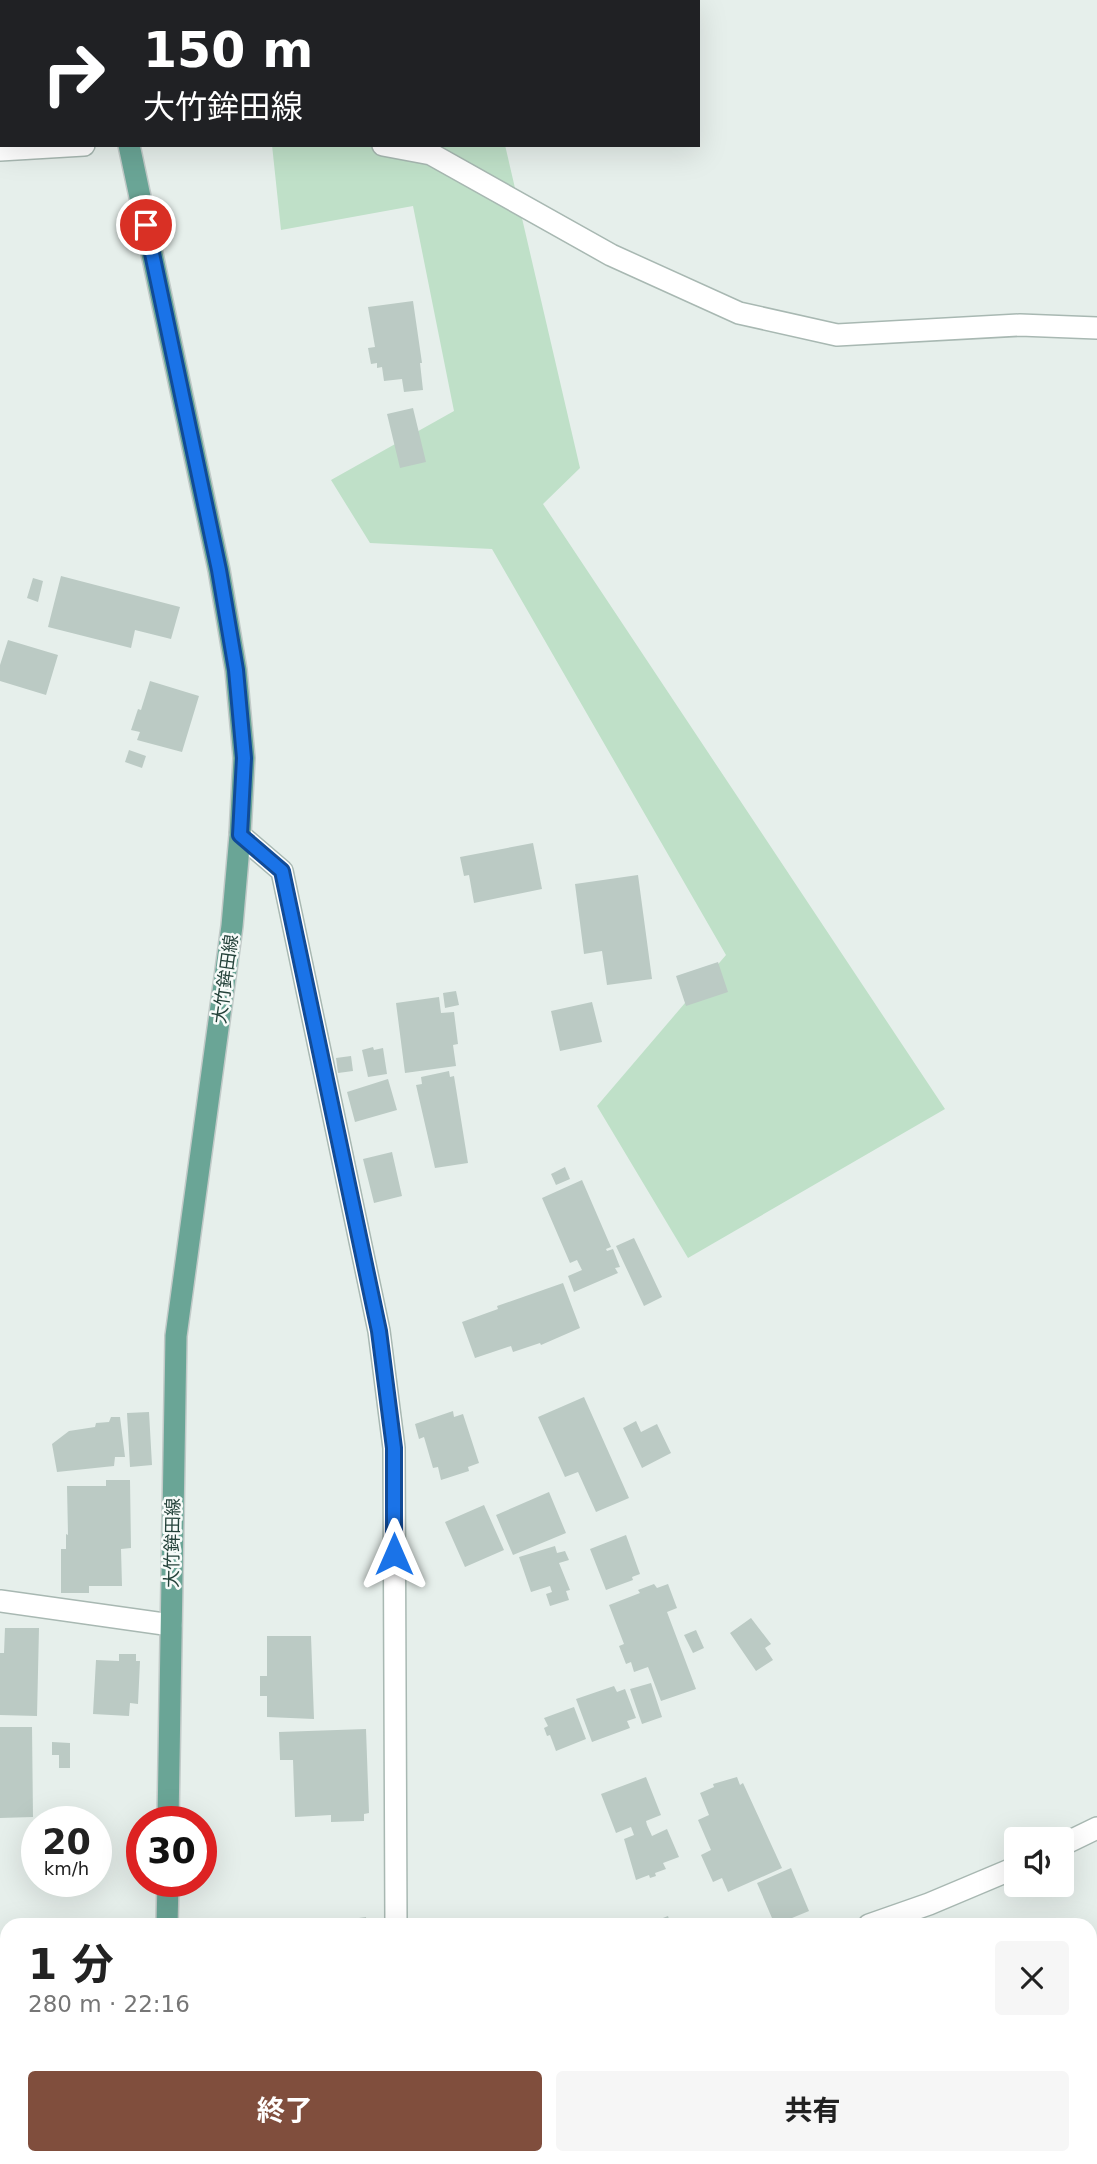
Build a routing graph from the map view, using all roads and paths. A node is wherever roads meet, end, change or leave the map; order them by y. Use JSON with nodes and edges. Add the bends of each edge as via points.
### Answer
{"nodes":[{"id":1,"x":50,"y":147,"type":"edge"},
{"id":2,"x":129,"y":147,"type":"edge"},
{"id":3,"x":394,"y":147,"type":"edge"},
{"id":4,"x":0,"y":150,"type":"edge"},
{"id":5,"x":1097,"y":328,"type":"edge"},
{"id":6,"x":240,"y":835,"type":"junction"},
{"id":7,"x":0,"y":1601,"type":"edge"},
{"id":8,"x":171,"y":1625,"type":"junction"},
{"id":9,"x":168,"y":1806,"type":"edge"},
{"id":10,"x":1097,"y":1828,"type":"edge"},
{"id":11,"x":1074,"y":1839,"type":"edge"},
{"id":12,"x":1004,"y":1872,"type":"edge"},
{"id":13,"x":167,"y":1897,"type":"edge"},
{"id":14,"x":167,"y":1918,"type":"edge"},
{"id":15,"x":396,"y":1918,"type":"edge"},
{"id":16,"x":889,"y":1918,"type":"edge"}],
"edges":[{"from":1,"to":4,"type":"street"},
{"from":2,"to":6,"type":"main road","name":"大竹鉾田線","via":[[234,658],[244,758]]},
{"from":3,"to":5,"type":"street","via":[[431,154],[611,255],[738,313],[837,335],[1020,325]]},
{"from":6,"to":8,"type":"main road","name":"大竹鉾田線","via":[[232,926],[176,1336]]},
{"from":6,"to":15,"type":"street","via":[[282,871],[379,1331],[394,1448]]},
{"from":7,"to":8,"type":"street"},
{"from":8,"to":9,"type":"main road","name":"大竹鉾田線"},
{"from":10,"to":11,"type":"street"},
{"from":12,"to":16,"type":"street"},
{"from":13,"to":14,"type":"main road"}]}
